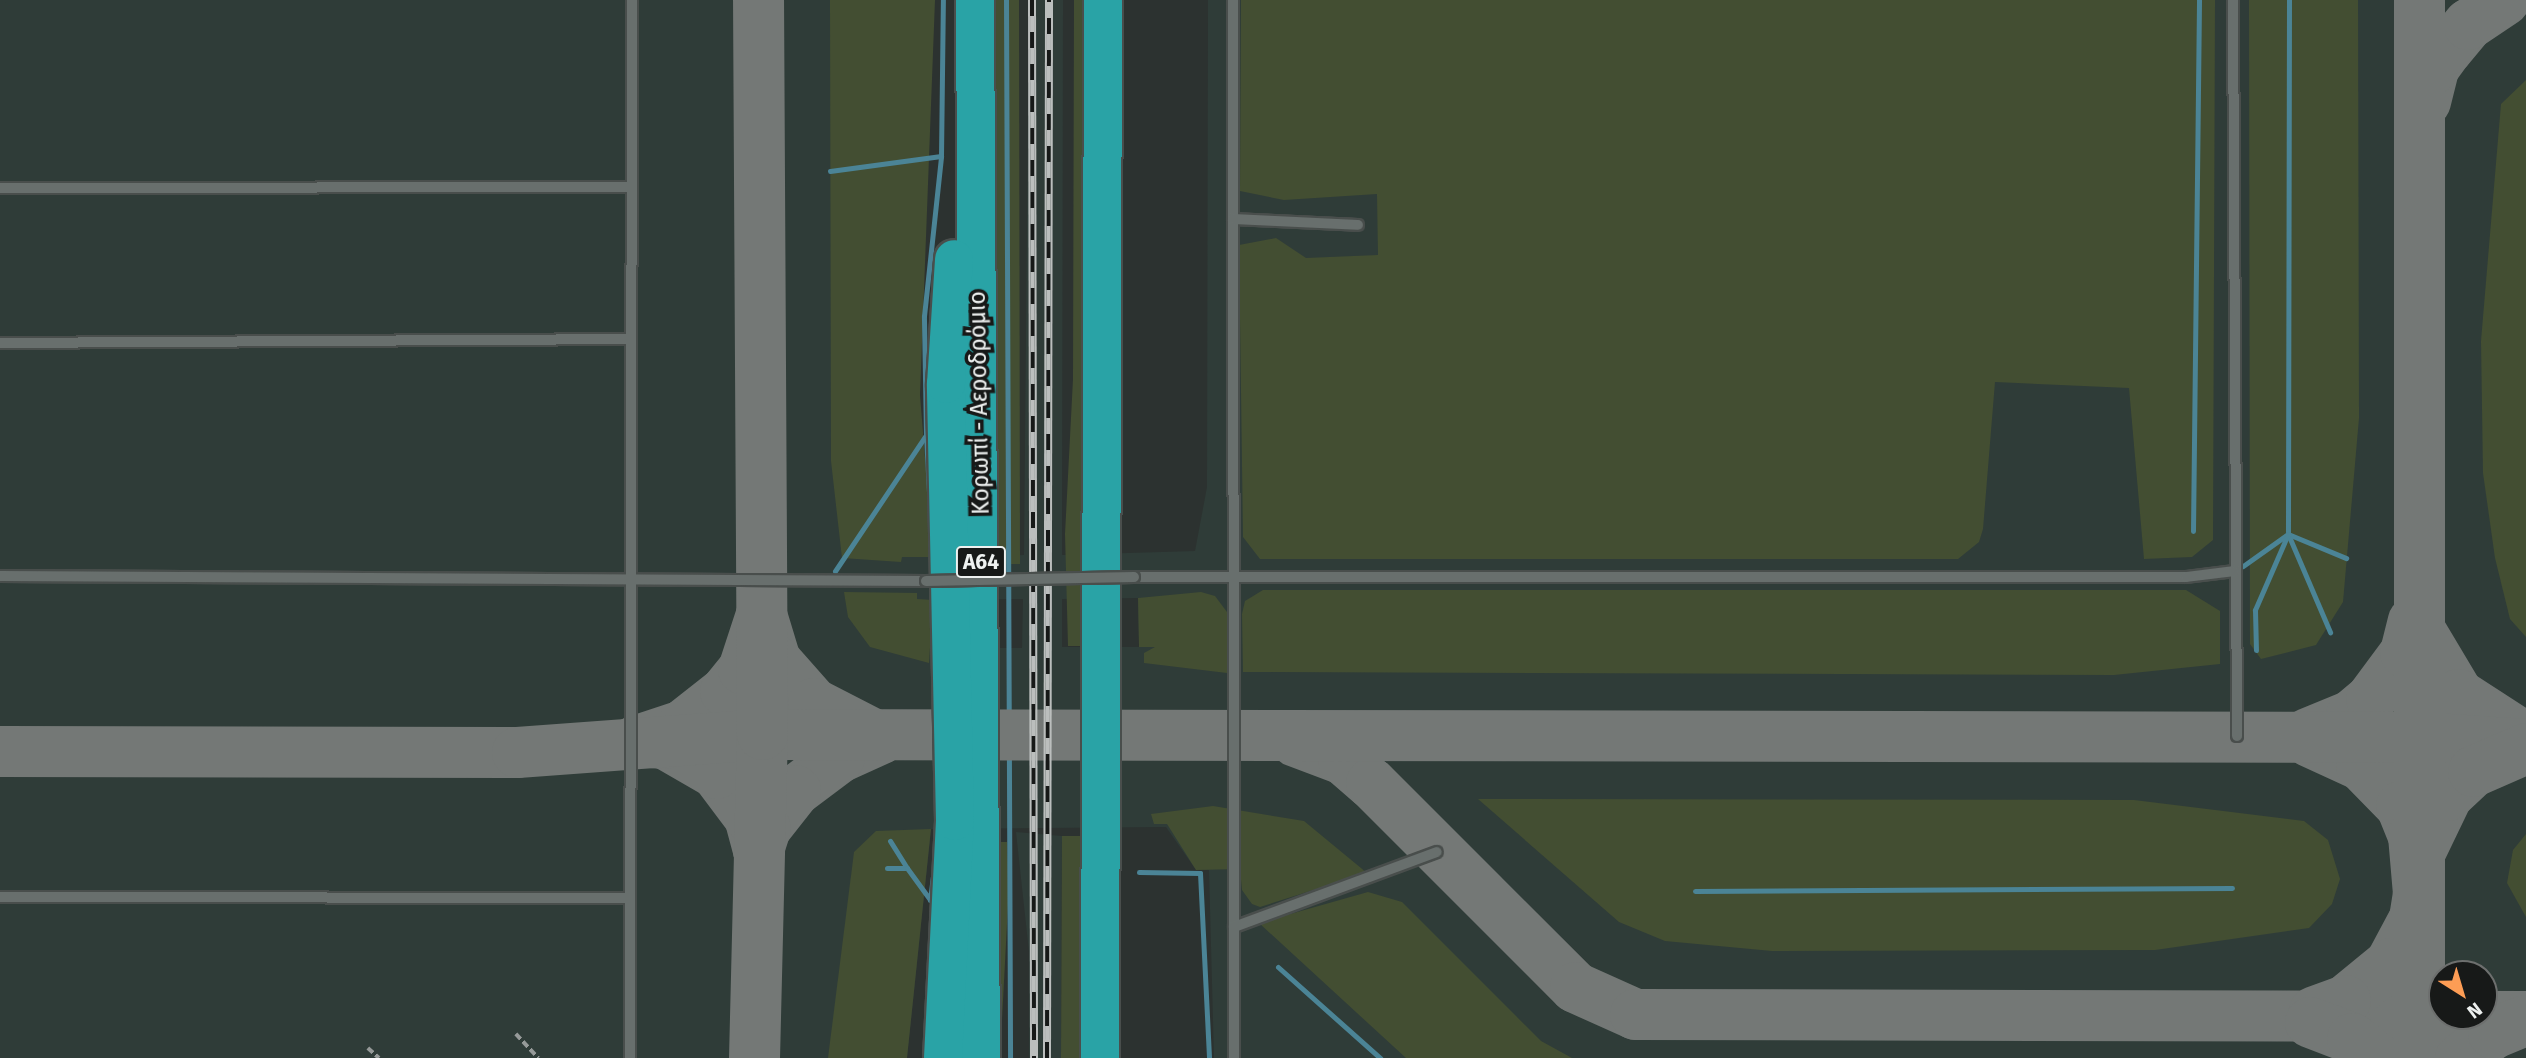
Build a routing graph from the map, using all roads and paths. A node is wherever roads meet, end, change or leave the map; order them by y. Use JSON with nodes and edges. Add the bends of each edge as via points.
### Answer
{"nodes":[{"id":1,"x":632,"y":0,"type":"edge"},
{"id":2,"x":975,"y":0,"type":"edge"},
{"id":3,"x":1103,"y":0,"type":"edge"},
{"id":4,"x":1233,"y":0,"type":"edge"},
{"id":5,"x":2233,"y":0,"type":"edge"},
{"id":6,"x":975,"y":65,"type":"junction"},
{"id":7,"x":629,"y":187,"type":"junction"},
{"id":8,"x":0,"y":188,"type":"edge"},
{"id":9,"x":1233,"y":219,"type":"junction"},
{"id":10,"x":1358,"y":225,"type":"dead end"},
{"id":11,"x":629,"y":339,"type":"junction"},
{"id":12,"x":0,"y":343,"type":"edge"},
{"id":13,"x":2234,"y":571,"type":"junction"},
{"id":14,"x":1232,"y":574,"type":"junction"},
{"id":15,"x":0,"y":576,"type":"edge"},
{"id":16,"x":634,"y":576,"type":"junction"},
{"id":17,"x":2237,"y":736,"type":"dead end"},
{"id":18,"x":1437,"y":852,"type":"dead end"},
{"id":19,"x":0,"y":897,"type":"edge"},
{"id":20,"x":630,"y":898,"type":"junction"},
{"id":21,"x":1234,"y":927,"type":"junction"},
{"id":22,"x":516,"y":1034,"type":"dead end"},
{"id":23,"x":368,"y":1048,"type":"dead end"},
{"id":24,"x":379,"y":1058,"type":"edge"},
{"id":25,"x":538,"y":1058,"type":"edge"},
{"id":26,"x":630,"y":1058,"type":"edge"},
{"id":27,"x":943,"y":1058,"type":"edge"},
{"id":28,"x":981,"y":1058,"type":"edge"},
{"id":29,"x":1100,"y":1058,"type":"edge"},
{"id":30,"x":1234,"y":1058,"type":"edge"}],
"edges":[{"from":1,"to":7,"type":"lane"},
{"from":2,"to":6,"type":"highway","name":"Κορωπί - Αεροδρόμιο","number":"Α64"},
{"from":3,"to":29,"type":"highway"},
{"from":4,"to":9,"type":"lane"},
{"from":5,"to":13,"type":"lane"},
{"from":6,"to":27,"type":"highway","via":[[946,384],[955,821]]},
{"from":6,"to":28,"type":"highway","name":"Κορωπί - Αεροδρόμιο","number":"Α64"},
{"from":7,"to":8,"type":"lane"},
{"from":7,"to":11,"type":"lane"},
{"from":9,"to":10,"type":"lane"},
{"from":9,"to":14,"type":"lane"},
{"from":11,"to":12,"type":"lane"},
{"from":11,"to":16,"type":"lane"},
{"from":13,"to":14,"type":"lane","via":[[2186,577]]},
{"from":13,"to":17,"type":"lane"},
{"from":14,"to":16,"type":"lane","bridge":true,"via":[[926,582]]},
{"from":14,"to":21,"type":"lane"},
{"from":15,"to":16,"type":"lane"},
{"from":16,"to":20,"type":"lane"},
{"from":18,"to":21,"type":"lane"},
{"from":19,"to":20,"type":"lane"},
{"from":20,"to":26,"type":"lane"},
{"from":21,"to":30,"type":"lane"},
{"from":22,"to":25,"type":"path"},
{"from":23,"to":24,"type":"path"}]}
